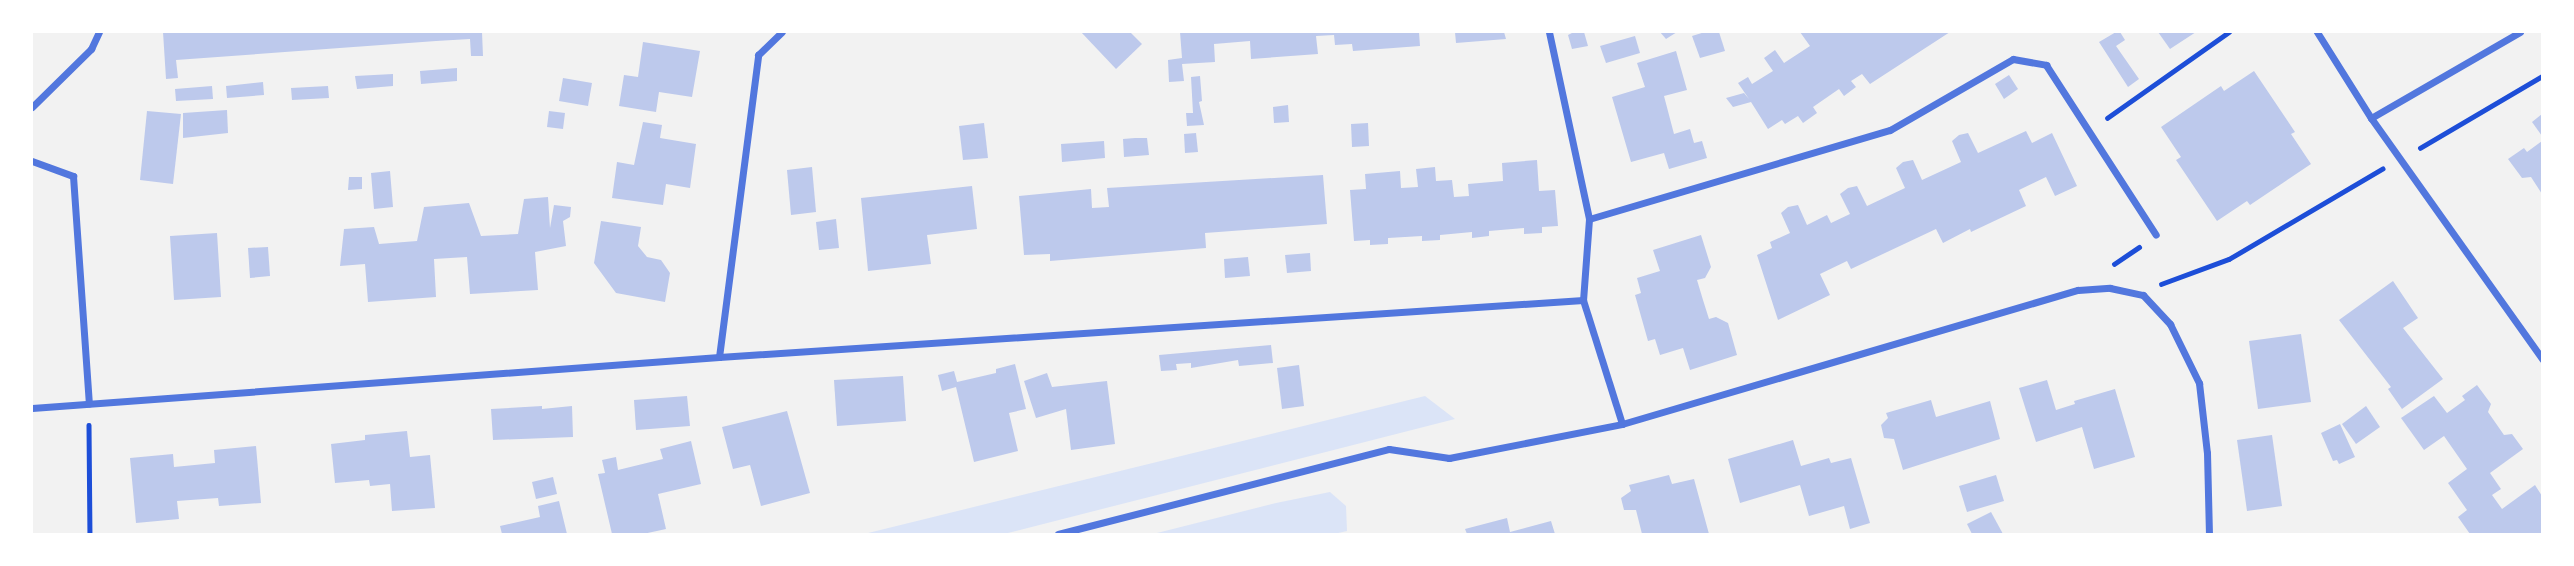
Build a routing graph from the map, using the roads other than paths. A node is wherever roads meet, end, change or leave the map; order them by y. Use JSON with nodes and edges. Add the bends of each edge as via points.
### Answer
{"nodes":[{"id":1,"x":99,"y":32,"type":"edge"},
{"id":2,"x":782,"y":32,"type":"edge"},
{"id":3,"x":1549,"y":32,"type":"edge"},
{"id":4,"x":2317,"y":32,"type":"edge"},
{"id":5,"x":2521,"y":32,"type":"edge"},
{"id":6,"x":32,"y":107,"type":"edge"},
{"id":7,"x":2371,"y":118,"type":"junction"},
{"id":8,"x":32,"y":161,"type":"edge"},
{"id":9,"x":1589,"y":219,"type":"junction"},
{"id":10,"x":2157,"y":234,"type":"road end"},
{"id":11,"x":1583,"y":300,"type":"junction"},
{"id":12,"x":719,"y":358,"type":"junction"},
{"id":13,"x":2543,"y":359,"type":"edge"},
{"id":14,"x":89,"y":403,"type":"junction"},
{"id":15,"x":32,"y":408,"type":"edge"},
{"id":16,"x":1622,"y":424,"type":"junction"},
{"id":17,"x":1058,"y":534,"type":"edge"},
{"id":18,"x":2209,"y":534,"type":"edge"}],
"edges":[{"from":1,"to":6,"type":"street","via":[[92,49]]},
{"from":2,"to":12,"type":"street","via":[[758,55]]},
{"from":3,"to":9,"type":"street"},
{"from":4,"to":7,"type":"street"},
{"from":5,"to":7,"type":"street"},
{"from":7,"to":13,"type":"street"},
{"from":8,"to":14,"type":"street","via":[[73,176]]},
{"from":9,"to":10,"type":"street","via":[[1890,130],[2013,59],[2046,65]]},
{"from":9,"to":11,"type":"street"},
{"from":11,"to":12,"type":"street"},
{"from":11,"to":16,"type":"street"},
{"from":12,"to":14,"type":"street"},
{"from":14,"to":15,"type":"street"},
{"from":16,"to":17,"type":"street","via":[[1449,458],[1389,449]]},
{"from":16,"to":18,"type":"street","via":[[2078,290],[2109,288],[2143,295],[2170,324],[2199,383]]}]}
